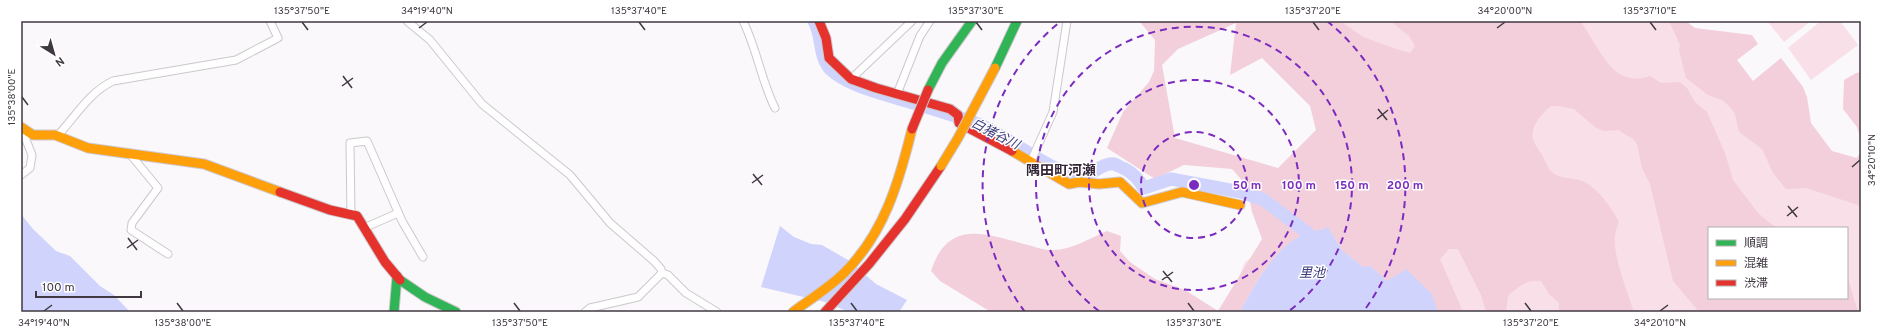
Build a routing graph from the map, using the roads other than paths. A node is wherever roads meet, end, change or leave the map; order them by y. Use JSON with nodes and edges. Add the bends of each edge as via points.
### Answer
{"nodes":[{"id":1,"x":270,"y":21,"type":"edge"},
{"id":2,"x":408,"y":21,"type":"edge"},
{"id":3,"x":743,"y":21,"type":"edge"},
{"id":4,"x":819,"y":21,"type":"edge"},
{"id":5,"x":912,"y":21,"type":"edge"},
{"id":6,"x":972,"y":21,"type":"edge"},
{"id":7,"x":1017,"y":21,"type":"edge"},
{"id":8,"x":1067,"y":21,"type":"edge"},
{"id":9,"x":928,"y":22,"type":"edge"},
{"id":10,"x":851,"y":78,"type":"junction"},
{"id":11,"x":897,"y":94,"type":"junction"},
{"id":12,"x":775,"y":108,"type":"dead end"},
{"id":13,"x":21,"y":127,"type":"edge"},
{"id":14,"x":55,"y":135,"type":"junction"},
{"id":15,"x":130,"y":154,"type":"junction"},
{"id":16,"x":1031,"y":161,"type":"junction"},
{"id":17,"x":21,"y":175,"type":"edge"},
{"id":18,"x":1240,"y":205,"type":"dead end"},
{"id":19,"x":398,"y":213,"type":"junction"},
{"id":20,"x":351,"y":215,"type":"junction"},
{"id":21,"x":364,"y":228,"type":"junction"},
{"id":22,"x":168,"y":254,"type":"dead end"},
{"id":23,"x":423,"y":256,"type":"dead end"},
{"id":24,"x":662,"y":273,"type":"junction"},
{"id":25,"x":397,"y":276,"type":"junction"},
{"id":26,"x":394,"y":312,"type":"edge"},
{"id":27,"x":456,"y":312,"type":"edge"},
{"id":28,"x":585,"y":312,"type":"edge"},
{"id":29,"x":717,"y":312,"type":"edge"},
{"id":30,"x":793,"y":312,"type":"edge"},
{"id":31,"x":825,"y":312,"type":"edge"}],
"edges":[{"from":1,"to":14,"type":"street","via":[[278,38],[236,60],[113,81],[101,86],[60,133]]},
{"from":2,"to":24,"type":"street","via":[[430,40],[482,104],[570,175],[610,223],[654,261]]},
{"from":3,"to":12,"type":"street","via":[[750,35],[767,93]]},
{"from":4,"to":10,"type":"main road","via":[[826,38],[829,58]]},
{"from":5,"to":10,"type":"street"},
{"from":6,"to":30,"type":"main road","bridge":true,"via":[[942,63],[928,90],[912,129],[901,176],[877,230],[844,272]]},
{"from":7,"to":31,"type":"main road","bridge":true,"via":[[958,138],[905,220]]},
{"from":8,"to":16,"type":"street","via":[[1053,112]]},
{"from":9,"to":11,"type":"street"},
{"from":10,"to":11,"type":"main road"},
{"from":11,"to":16,"type":"main road","via":[[950,109],[960,123]]},
{"from":13,"to":14,"type":"main road","via":[[33,135]]},
{"from":13,"to":17,"type":"street","via":[[32,155],[30,168]]},
{"from":14,"to":15,"type":"main road","via":[[88,148]]},
{"from":15,"to":20,"type":"main road","via":[[204,164],[330,210]]},
{"from":15,"to":22,"type":"street","via":[[158,188],[132,223],[131,230]]},
{"from":16,"to":18,"type":"main road","via":[[1069,184],[1120,182],[1142,203],[1182,192]]},
{"from":19,"to":20,"type":"street","via":[[367,141],[350,143]]},
{"from":19,"to":21,"type":"street"},
{"from":19,"to":23,"type":"street"},
{"from":20,"to":21,"type":"main road","via":[[357,216]]},
{"from":21,"to":25,"type":"main road"},
{"from":24,"to":28,"type":"street","via":[[638,297],[590,308]]},
{"from":24,"to":29,"type":"street","via":[[686,293]]},
{"from":25,"to":26,"type":"main road"},
{"from":25,"to":27,"type":"main road","via":[[407,286]]}]}
